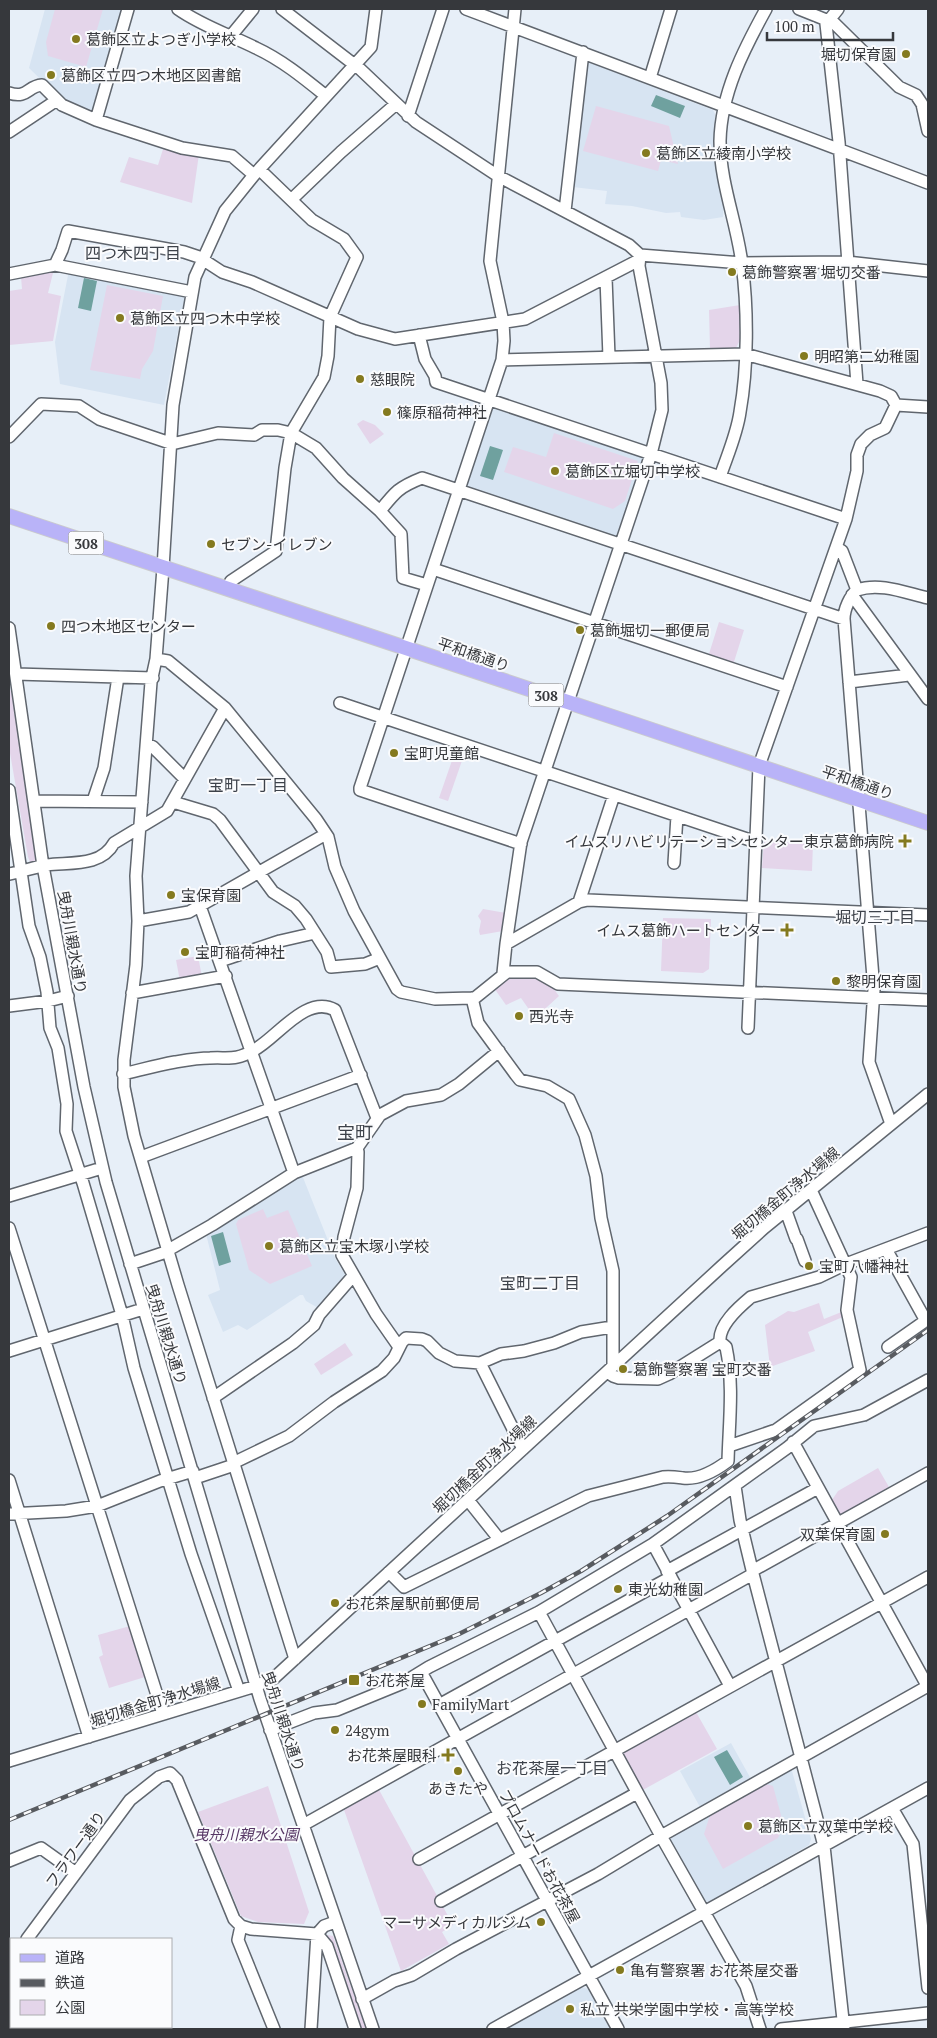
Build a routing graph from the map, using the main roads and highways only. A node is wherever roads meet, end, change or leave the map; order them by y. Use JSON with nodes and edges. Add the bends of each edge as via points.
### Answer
{"nodes":[{"id":1,"x":9,"y":516,"type":"edge"},
{"id":2,"x":928,"y":823,"type":"edge"}],
"edges":[{"from":1,"to":2,"type":"main road","name":"平和橋通り","number":"308"}]}
